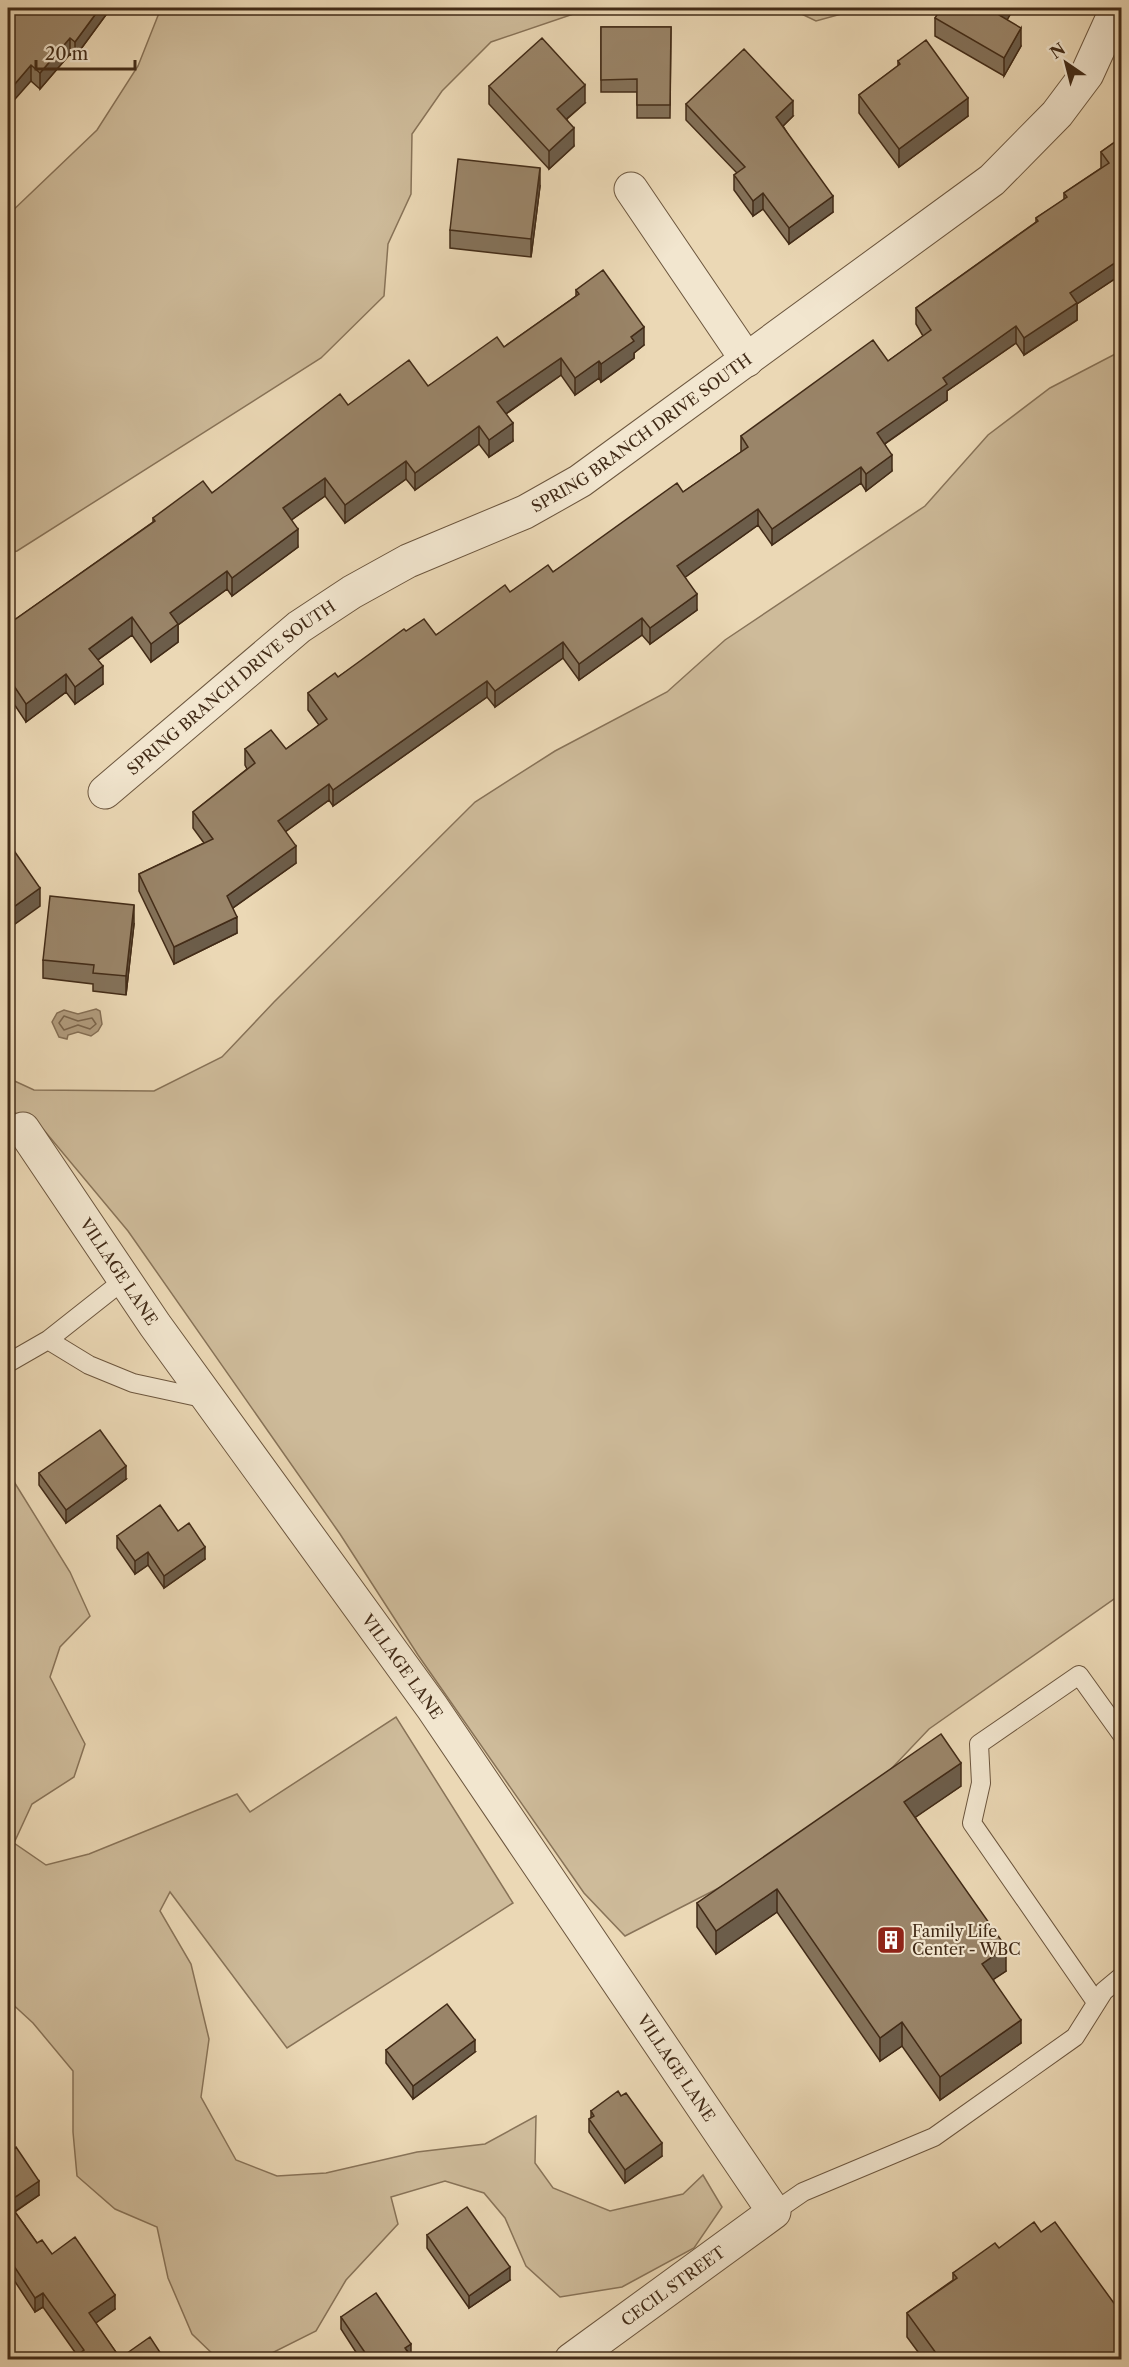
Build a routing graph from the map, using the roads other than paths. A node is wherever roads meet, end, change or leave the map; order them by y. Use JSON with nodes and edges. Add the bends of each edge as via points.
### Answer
{"nodes":[{"id":1,"x":1117,"y":8,"type":"edge"},
{"id":2,"x":631,"y":189,"type":"dead end"},
{"id":3,"x":747,"y":360,"type":"junction"},
{"id":4,"x":105,"y":792,"type":"dead end"},
{"id":5,"x":23,"y":1129,"type":"dead end"},
{"id":6,"x":124,"y":1280,"type":"junction"},
{"id":7,"x":48,"y":1340,"type":"junction"},
{"id":8,"x":8,"y":1364,"type":"edge"},
{"id":9,"x":207,"y":1399,"type":"junction"},
{"id":10,"x":1122,"y":1735,"type":"edge"},
{"id":11,"x":1122,"y":1976,"type":"edge"},
{"id":12,"x":1096,"y":2002,"type":"junction"},
{"id":13,"x":774,"y":2212,"type":"junction"},
{"id":14,"x":571,"y":2360,"type":"edge"}],
"edges":[{"from":1,"to":3,"type":"street","name":"SPRING BRANCH DRIVE SOUTH","via":[[1087,75],[1058,114],[992,180]]},
{"from":2,"to":3,"type":"street"},
{"from":3,"to":4,"type":"street","name":"SPRING BRANCH DRIVE SOUTH","via":[[580,481],[525,512],[408,561],[343,597],[299,627]]},
{"from":5,"to":6,"type":"street","name":"VILLAGE LANE"},
{"from":6,"to":7,"type":"lane"},
{"from":6,"to":9,"type":"street","name":"VILLAGE LANE"},
{"from":7,"to":8,"type":"lane"},
{"from":7,"to":9,"type":"lane","via":[[88,1365],[134,1383]]},
{"from":9,"to":13,"type":"street","name":"VILLAGE LANE","via":[[432,1707]]},
{"from":10,"to":12,"type":"lane","via":[[1079,1675],[978,1744],[981,1783],[972,1823]]},
{"from":11,"to":12,"type":"lane"},
{"from":12,"to":13,"type":"lane","via":[[1075,2037],[934,2137],[803,2192]]},
{"from":13,"to":14,"type":"street","name":"CECIL STREET"}]}
